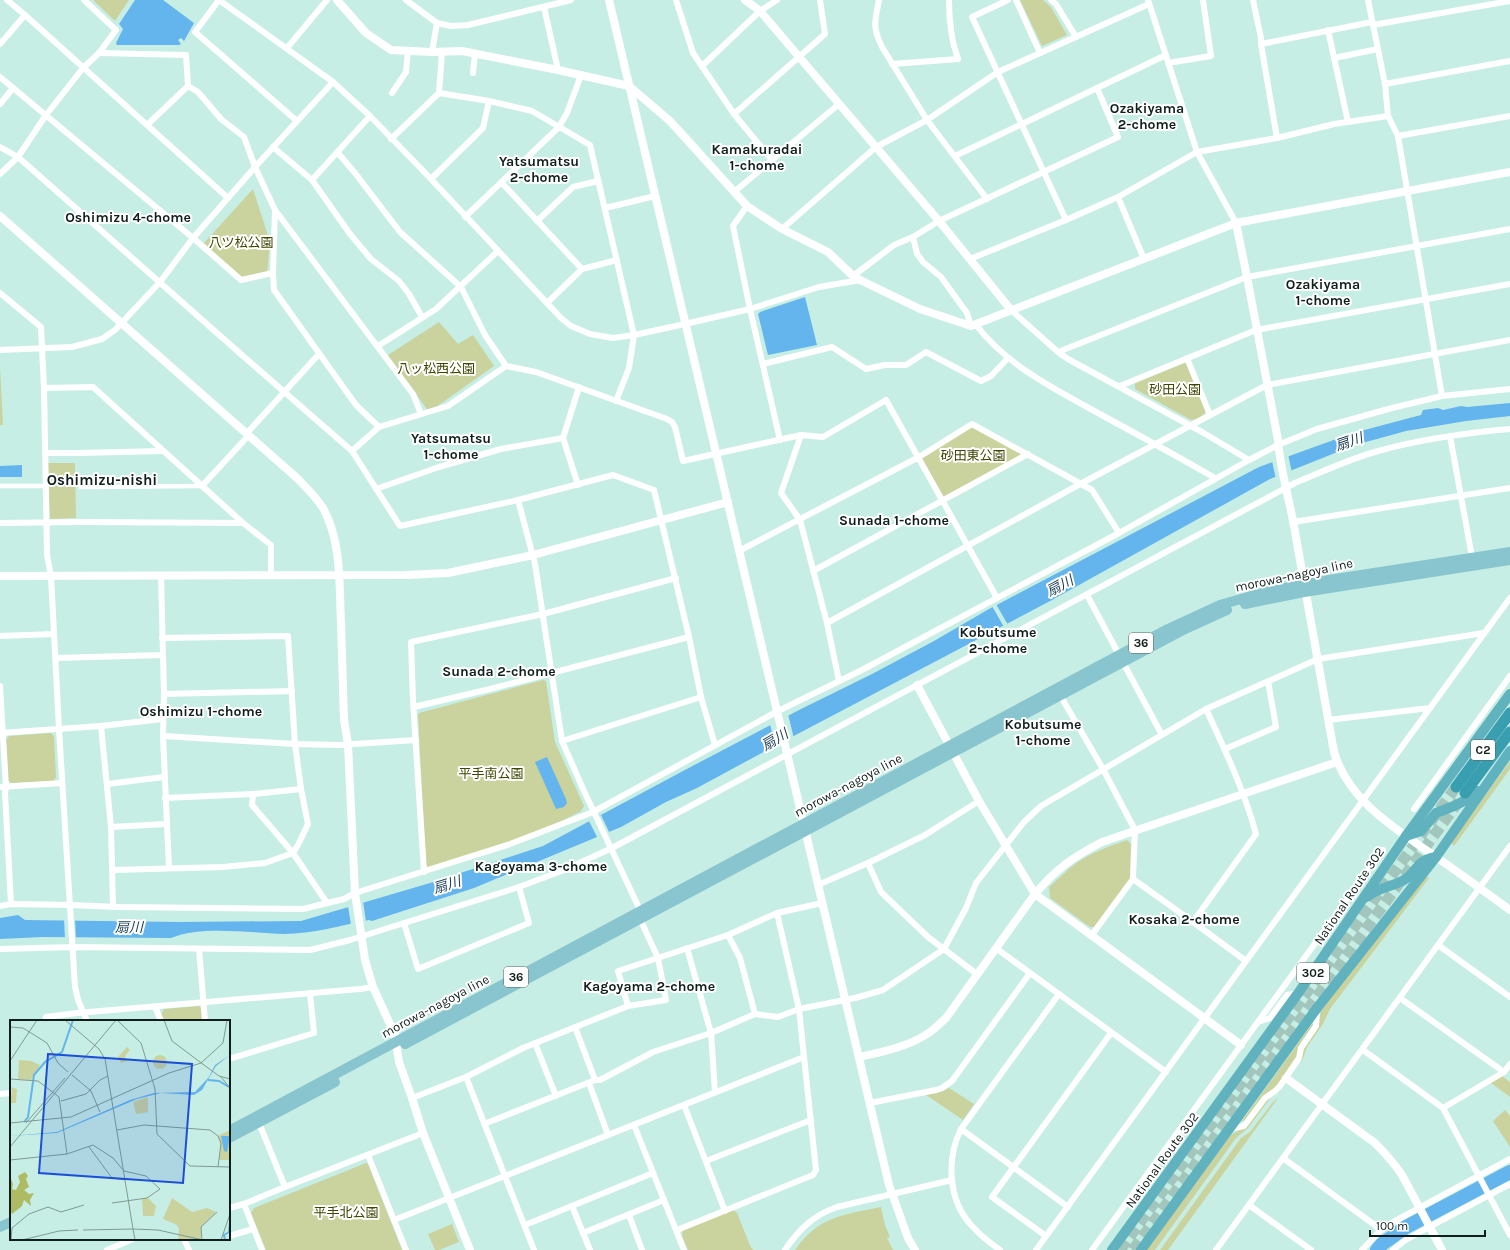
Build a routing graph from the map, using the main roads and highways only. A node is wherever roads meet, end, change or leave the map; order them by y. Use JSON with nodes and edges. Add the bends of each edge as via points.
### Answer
{"nodes":[{"id":1,"x":1510,"y":552,"type":"edge"},
{"id":2,"x":1510,"y":560,"type":"edge"},
{"id":3,"x":1304,"y":588,"type":"junction"},
{"id":4,"x":1121,"y":659,"type":"junction"},
{"id":5,"x":1510,"y":694,"type":"edge"},
{"id":6,"x":1510,"y":713,"type":"edge"},
{"id":7,"x":1510,"y":732,"type":"edge"},
{"id":8,"x":951,"y":749,"type":"junction"},
{"id":9,"x":1510,"y":751,"type":"edge"},
{"id":10,"x":1487,"y":782,"type":"junction"},
{"id":11,"x":1406,"y":836,"type":"junction"},
{"id":12,"x":1436,"y":857,"type":"junction"},
{"id":13,"x":1362,"y":900,"type":"junction"},
{"id":14,"x":396,"y":1045,"type":"junction"},
{"id":15,"x":230,"y":1130,"type":"edge"},
{"id":16,"x":230,"y":1138,"type":"edge"},
{"id":17,"x":10,"y":1222,"type":"edge"},
{"id":18,"x":0,"y":1227,"type":"edge"},
{"id":19,"x":10,"y":1229,"type":"edge"},
{"id":20,"x":0,"y":1234,"type":"edge"},
{"id":21,"x":1112,"y":1250,"type":"edge"},
{"id":22,"x":1141,"y":1250,"type":"edge"}],
"edges":[{"from":1,"to":3,"type":"main road","name":"morowa-nagoya line","number":"36"},
{"from":2,"to":3,"type":"main road","name":"morowa-nagoya line","number":"36"},
{"from":3,"to":4,"type":"main road","name":"morowa-nagoya line","number":"36","via":[[1265,592],[1220,605],[1168,629]]},
{"from":4,"to":8,"type":"main road","name":"morowa-nagoya line","number":"36"},
{"from":4,"to":8,"type":"main road","name":"morowa-nagoya line","number":"36","via":[[1060,695]]},
{"from":5,"to":11,"type":"highway","name":"National Route 302","number":"302"},
{"from":6,"to":7,"type":"highway","number":"C2","via":[[1460,790]]},
{"from":8,"to":14,"type":"main road","name":"morowa-nagoya line","number":"36"},
{"from":9,"to":10,"type":"highway","number":"302"},
{"from":10,"to":11,"type":"highway","via":[[1466,800],[1436,813],[1421,831]]},
{"from":10,"to":12,"type":"highway","number":"302"},
{"from":11,"to":13,"type":"highway","name":"National Route 302","number":"302"},
{"from":12,"to":13,"type":"highway","via":[[1426,859],[1404,880],[1373,892]]},
{"from":12,"to":22,"type":"highway","number":"302","via":[[1317,1008]]},
{"from":13,"to":21,"type":"highway","name":"National Route 302","number":"302","via":[[1299,992]]},
{"from":14,"to":15,"type":"main road","name":"morowa-nagoya line","number":"36"},
{"from":14,"to":16,"type":"main road","name":"morowa-nagoya line","number":"36"},
{"from":17,"to":18,"type":"main road"},
{"from":19,"to":20,"type":"main road"}]}
